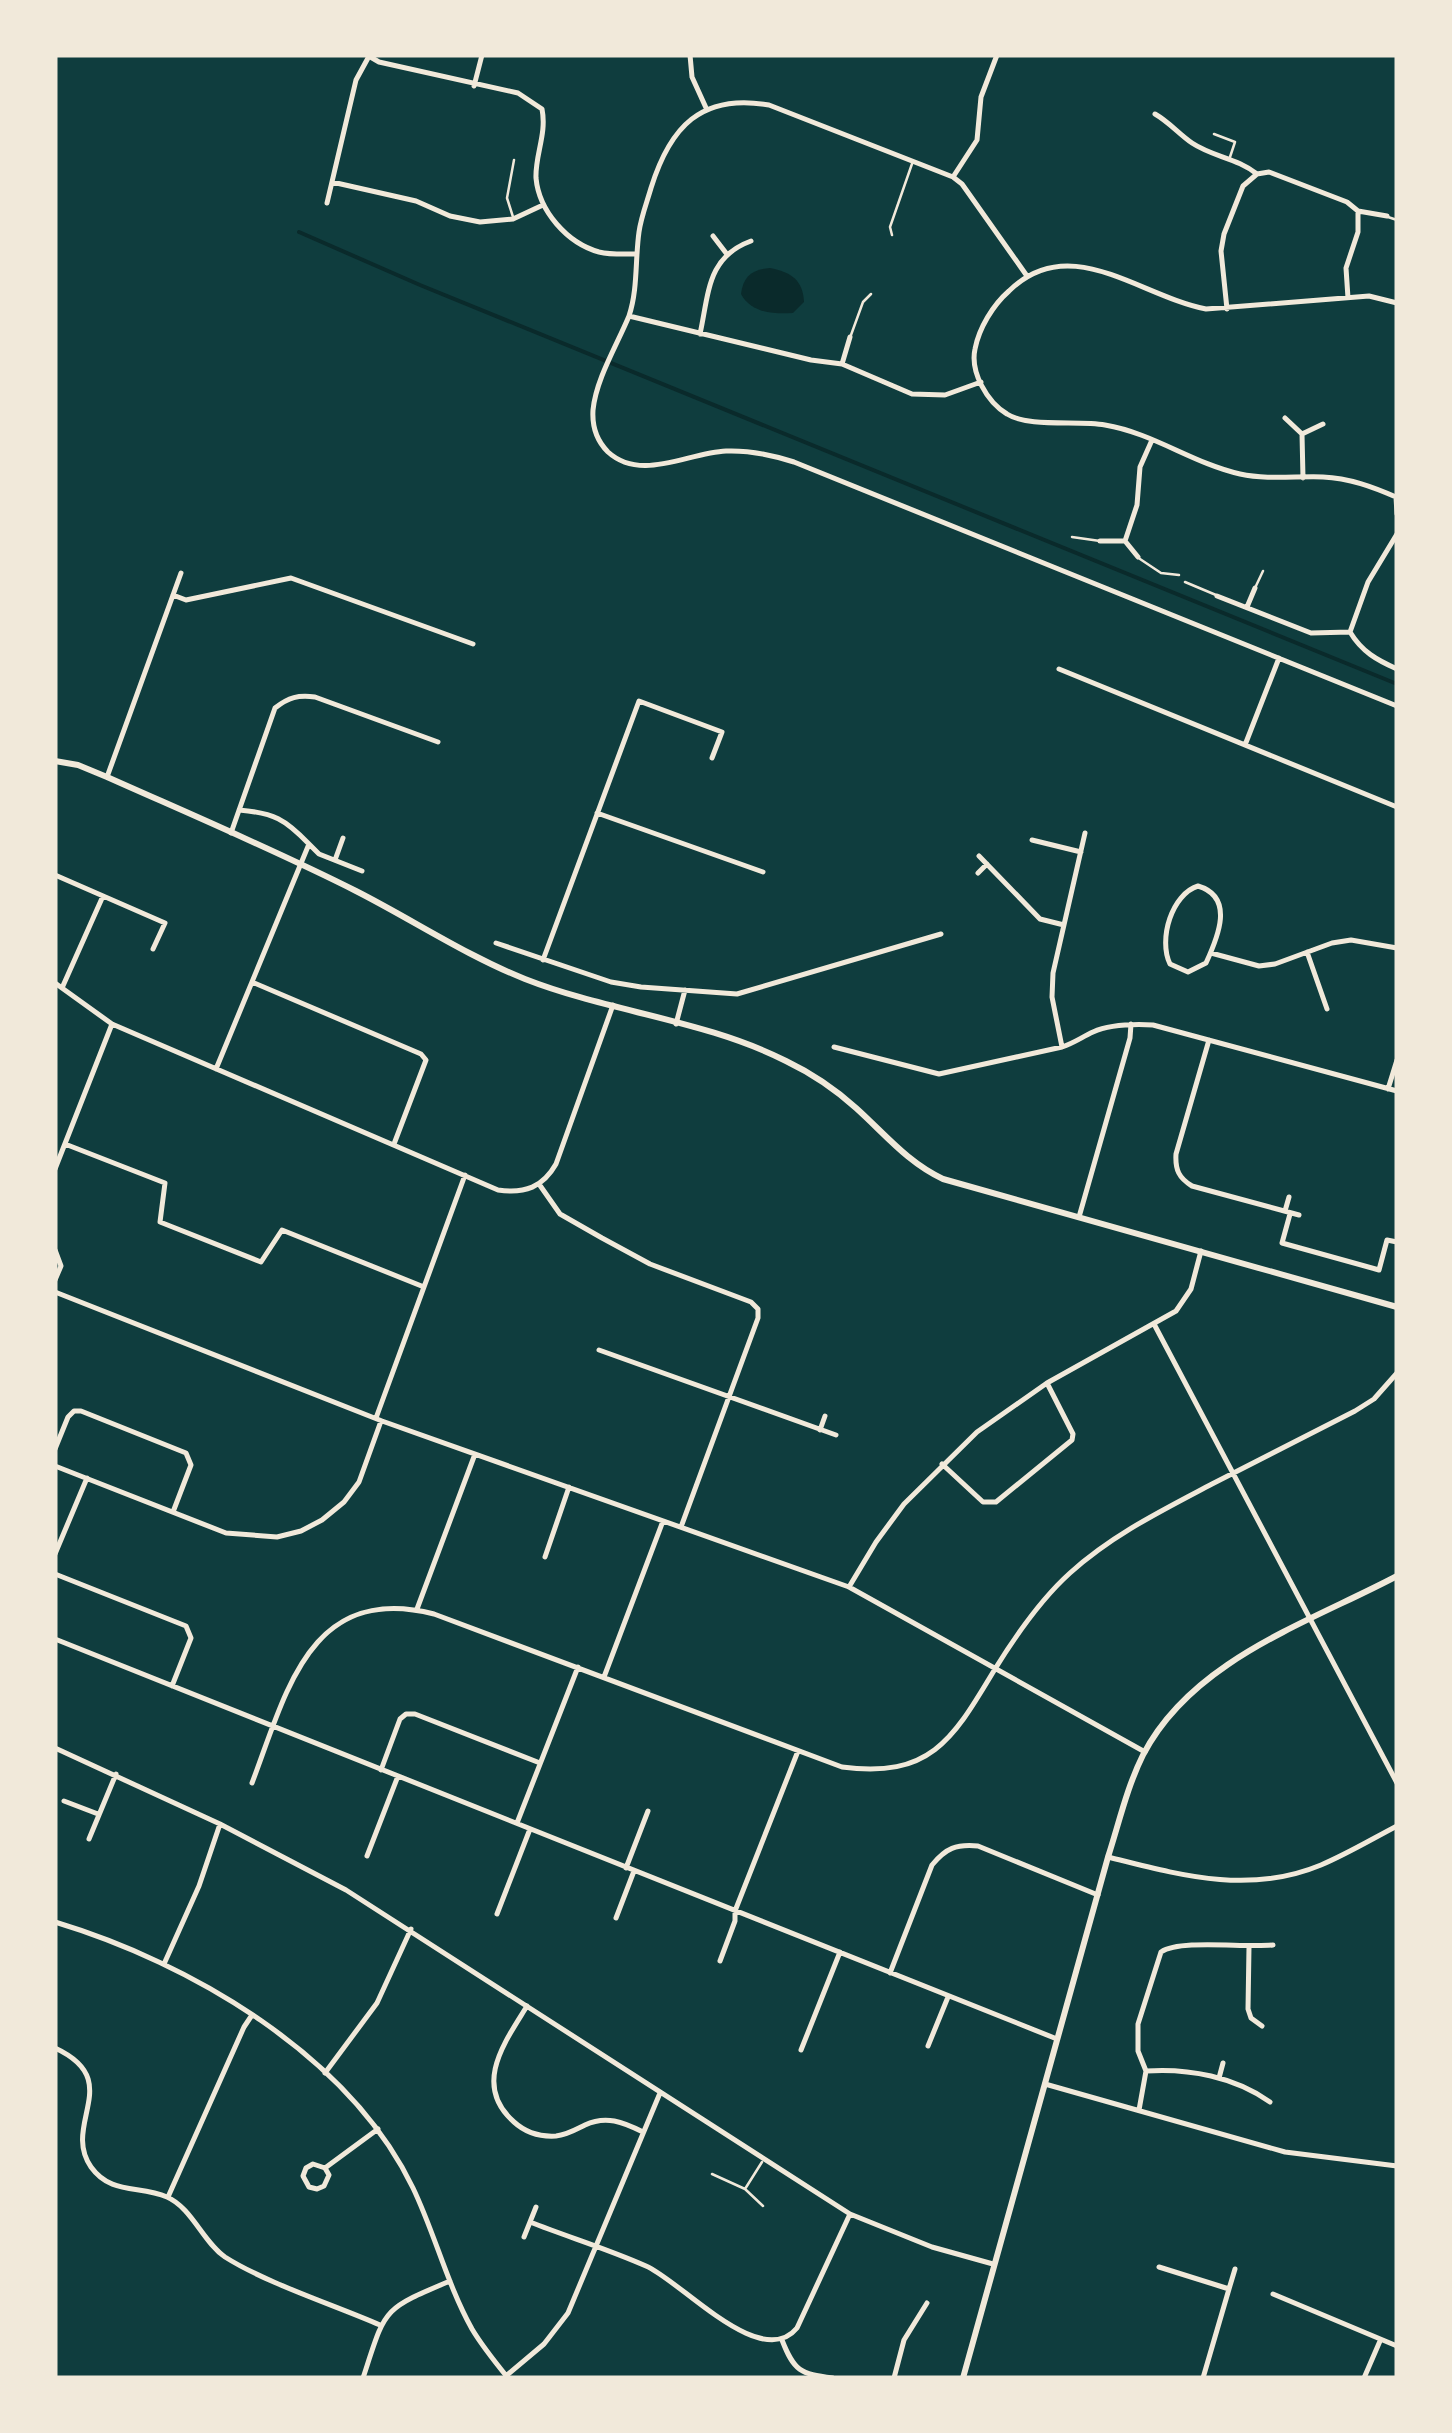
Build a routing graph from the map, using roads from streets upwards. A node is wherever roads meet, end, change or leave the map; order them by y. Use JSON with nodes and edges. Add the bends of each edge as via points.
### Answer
{"nodes":[{"id":1,"x":482,"y":55,"type":"edge"},
{"id":2,"x":690,"y":55,"type":"edge"},
{"id":3,"x":997,"y":55,"type":"edge"},
{"id":4,"x":368,"y":56,"type":"edge"},
{"id":5,"x":474,"y":86,"type":"junction"},
{"id":6,"x":707,"y":110,"type":"junction"},
{"id":7,"x":1154,"y":114,"type":"dead end"},
{"id":8,"x":1257,"y":174,"type":"junction"},
{"id":9,"x":953,"y":177,"type":"junction"},
{"id":10,"x":332,"y":182,"type":"junction"},
{"id":11,"x":327,"y":203,"type":"dead end"},
{"id":12,"x":543,"y":205,"type":"junction"},
{"id":13,"x":1358,"y":210,"type":"junction"},
{"id":14,"x":1387,"y":216,"type":"road end"},
{"id":15,"x":713,"y":236,"type":"dead end"},
{"id":16,"x":751,"y":241,"type":"dead end"},
{"id":17,"x":726,"y":253,"type":"junction"},
{"id":18,"x":638,"y":254,"type":"junction"},
{"id":19,"x":1027,"y":276,"type":"junction"},
{"id":20,"x":1348,"y":298,"type":"junction"},
{"id":21,"x":1397,"y":303,"type":"edge"},
{"id":22,"x":1226,"y":310,"type":"junction"},
{"id":23,"x":629,"y":316,"type":"junction"},
{"id":24,"x":700,"y":334,"type":"junction"},
{"id":25,"x":850,"y":337,"type":"road end"},
{"id":26,"x":842,"y":364,"type":"junction"},
{"id":27,"x":981,"y":382,"type":"junction"},
{"id":28,"x":1285,"y":418,"type":"dead end"},
{"id":29,"x":1324,"y":424,"type":"dead end"},
{"id":30,"x":1302,"y":434,"type":"junction"},
{"id":31,"x":1152,"y":440,"type":"junction"},
{"id":32,"x":1302,"y":478,"type":"junction"},
{"id":33,"x":1397,"y":497,"type":"edge"},
{"id":34,"x":1397,"y":514,"type":"edge"},
{"id":35,"x":1397,"y":534,"type":"edge"},
{"id":36,"x":1100,"y":540,"type":"road end"},
{"id":37,"x":1125,"y":541,"type":"junction"},
{"id":38,"x":1138,"y":557,"type":"road end"},
{"id":39,"x":181,"y":573,"type":"dead end"},
{"id":40,"x":1255,"y":588,"type":"road end"},
{"id":41,"x":173,"y":595,"type":"junction"},
{"id":42,"x":1217,"y":596,"type":"road end"},
{"id":43,"x":1247,"y":608,"type":"junction"},
{"id":44,"x":1350,"y":632,"type":"junction"},
{"id":45,"x":473,"y":644,"type":"dead end"},
{"id":46,"x":1279,"y":658,"type":"junction"},
{"id":47,"x":1059,"y":669,"type":"dead end"},
{"id":48,"x":1397,"y":669,"type":"edge"},
{"id":49,"x":1397,"y":706,"type":"edge"},
{"id":50,"x":438,"y":742,"type":"dead end"},
{"id":51,"x":1245,"y":744,"type":"junction"},
{"id":52,"x":712,"y":758,"type":"dead end"},
{"id":53,"x":55,"y":761,"type":"edge"},
{"id":54,"x":107,"y":776,"type":"junction"},
{"id":55,"x":1397,"y":806,"type":"edge"},
{"id":56,"x":239,"y":810,"type":"junction"},
{"id":57,"x":597,"y":814,"type":"junction"},
{"id":58,"x":1085,"y":832,"type":"dead end"},
{"id":59,"x":231,"y":833,"type":"junction"},
{"id":60,"x":343,"y":838,"type":"dead end"},
{"id":61,"x":1032,"y":840,"type":"dead end"},
{"id":62,"x":309,"y":844,"type":"junction"},
{"id":63,"x":1081,"y":852,"type":"junction"},
{"id":64,"x":978,"y":856,"type":"dead end"},
{"id":65,"x":335,"y":860,"type":"junction"},
{"id":66,"x":987,"y":864,"type":"junction"},
{"id":67,"x":301,"y":865,"type":"junction"},
{"id":68,"x":362,"y":871,"type":"dead end"},
{"id":69,"x":763,"y":872,"type":"dead end"},
{"id":70,"x":978,"y":874,"type":"dead end"},
{"id":71,"x":55,"y":875,"type":"edge"},
{"id":72,"x":103,"y":896,"type":"junction"},
{"id":73,"x":1064,"y":925,"type":"junction"},
{"id":74,"x":940,"y":934,"type":"dead end"},
{"id":75,"x":496,"y":943,"type":"dead end"},
{"id":76,"x":1397,"y":948,"type":"edge"},
{"id":77,"x":153,"y":950,"type":"dead end"},
{"id":78,"x":1307,"y":952,"type":"junction"},
{"id":79,"x":1211,"y":954,"type":"junction"},
{"id":80,"x":543,"y":960,"type":"junction"},
{"id":81,"x":252,"y":982,"type":"junction"},
{"id":82,"x":55,"y":983,"type":"edge"},
{"id":83,"x":62,"y":988,"type":"junction"},
{"id":84,"x":684,"y":990,"type":"junction"},
{"id":85,"x":613,"y":1005,"type":"junction"},
{"id":86,"x":1328,"y":1009,"type":"dead end"},
{"id":87,"x":112,"y":1024,"type":"junction"},
{"id":88,"x":676,"y":1024,"type":"junction"},
{"id":89,"x":1130,"y":1024,"type":"junction"},
{"id":90,"x":1208,"y":1040,"type":"junction"},
{"id":91,"x":1062,"y":1046,"type":"junction"},
{"id":92,"x":834,"y":1047,"type":"dead end"},
{"id":93,"x":1397,"y":1060,"type":"edge"},
{"id":94,"x":216,"y":1069,"type":"junction"},
{"id":95,"x":1388,"y":1089,"type":"junction"},
{"id":96,"x":1397,"y":1091,"type":"edge"},
{"id":97,"x":65,"y":1144,"type":"junction"},
{"id":98,"x":394,"y":1145,"type":"junction"},
{"id":99,"x":55,"y":1168,"type":"edge"},
{"id":100,"x":465,"y":1176,"type":"junction"},
{"id":101,"x":539,"y":1184,"type":"junction"},
{"id":102,"x":1289,"y":1197,"type":"dead end"},
{"id":103,"x":1291,"y":1213,"type":"junction"},
{"id":104,"x":1079,"y":1217,"type":"junction"},
{"id":105,"x":1397,"y":1242,"type":"edge"},
{"id":106,"x":55,"y":1250,"type":"edge"},
{"id":107,"x":1201,"y":1251,"type":"junction"},
{"id":108,"x":55,"y":1280,"type":"edge"},
{"id":109,"x":424,"y":1287,"type":"junction"},
{"id":110,"x":55,"y":1292,"type":"edge"},
{"id":111,"x":1397,"y":1306,"type":"edge"},
{"id":112,"x":1154,"y":1324,"type":"junction"},
{"id":113,"x":599,"y":1350,"type":"dead end"},
{"id":114,"x":1397,"y":1373,"type":"edge"},
{"id":115,"x":1047,"y":1383,"type":"junction"},
{"id":116,"x":728,"y":1397,"type":"junction"},
{"id":117,"x":825,"y":1416,"type":"dead end"},
{"id":118,"x":379,"y":1420,"type":"junction"},
{"id":119,"x":820,"y":1430,"type":"junction"},
{"id":120,"x":836,"y":1435,"type":"dead end"},
{"id":121,"x":55,"y":1449,"type":"edge"},
{"id":122,"x":475,"y":1454,"type":"junction"},
{"id":123,"x":942,"y":1464,"type":"junction"},
{"id":124,"x":55,"y":1466,"type":"edge"},
{"id":125,"x":1232,"y":1474,"type":"junction"},
{"id":126,"x":87,"y":1478,"type":"junction"},
{"id":127,"x":569,"y":1487,"type":"junction"},
{"id":128,"x":173,"y":1512,"type":"junction"},
{"id":129,"x":663,"y":1521,"type":"junction"},
{"id":130,"x":681,"y":1527,"type":"junction"},
{"id":131,"x":55,"y":1554,"type":"edge"},
{"id":132,"x":545,"y":1557,"type":"dead end"},
{"id":133,"x":55,"y":1574,"type":"edge"},
{"id":134,"x":1397,"y":1576,"type":"edge"},
{"id":135,"x":850,"y":1587,"type":"junction"},
{"id":136,"x":417,"y":1610,"type":"junction"},
{"id":137,"x":1310,"y":1620,"type":"junction"},
{"id":138,"x":55,"y":1639,"type":"edge"},
{"id":139,"x":578,"y":1667,"type":"junction"},
{"id":140,"x":996,"y":1668,"type":"junction"},
{"id":141,"x":604,"y":1678,"type":"junction"},
{"id":142,"x":172,"y":1686,"type":"junction"},
{"id":143,"x":274,"y":1727,"type":"junction"},
{"id":144,"x":55,"y":1748,"type":"edge"},
{"id":145,"x":798,"y":1751,"type":"junction"},
{"id":146,"x":1145,"y":1752,"type":"junction"},
{"id":147,"x":540,"y":1763,"type":"junction"},
{"id":148,"x":381,"y":1770,"type":"junction"},
{"id":149,"x":116,"y":1774,"type":"junction"},
{"id":150,"x":398,"y":1776,"type":"junction"},
{"id":151,"x":252,"y":1783,"type":"dead end"},
{"id":152,"x":1397,"y":1783,"type":"edge"},
{"id":153,"x":64,"y":1801,"type":"dead end"},
{"id":154,"x":648,"y":1811,"type":"dead end"},
{"id":155,"x":98,"y":1814,"type":"junction"},
{"id":156,"x":220,"y":1824,"type":"junction"},
{"id":157,"x":516,"y":1824,"type":"junction"},
{"id":158,"x":1397,"y":1826,"type":"edge"},
{"id":159,"x":530,"y":1829,"type":"junction"},
{"id":160,"x":89,"y":1839,"type":"dead end"},
{"id":161,"x":367,"y":1856,"type":"dead end"},
{"id":162,"x":1108,"y":1857,"type":"junction"},
{"id":163,"x":626,"y":1868,"type":"junction"},
{"id":164,"x":634,"y":1871,"type":"junction"},
{"id":165,"x":1098,"y":1894,"type":"junction"},
{"id":166,"x":735,"y":1911,"type":"junction"},
{"id":167,"x":497,"y":1914,"type":"dead end"},
{"id":168,"x":616,"y":1918,"type":"dead end"},
{"id":169,"x":55,"y":1922,"type":"edge"},
{"id":170,"x":411,"y":1929,"type":"junction"},
{"id":171,"x":1274,"y":1944,"type":"dead end"},
{"id":172,"x":1248,"y":1947,"type":"junction"},
{"id":173,"x":840,"y":1952,"type":"junction"},
{"id":174,"x":720,"y":1960,"type":"dead end"},
{"id":175,"x":164,"y":1964,"type":"junction"},
{"id":176,"x":890,"y":1973,"type":"junction"},
{"id":177,"x":948,"y":1997,"type":"junction"},
{"id":178,"x":527,"y":2006,"type":"junction"},
{"id":179,"x":252,"y":2015,"type":"junction"},
{"id":180,"x":1262,"y":2026,"type":"dead end"},
{"id":181,"x":1057,"y":2040,"type":"junction"},
{"id":182,"x":928,"y":2046,"type":"dead end"},
{"id":183,"x":55,"y":2048,"type":"edge"},
{"id":184,"x":801,"y":2050,"type":"dead end"},
{"id":185,"x":1223,"y":2063,"type":"dead end"},
{"id":186,"x":1146,"y":2071,"type":"junction"},
{"id":187,"x":325,"y":2073,"type":"junction"},
{"id":188,"x":1219,"y":2078,"type":"junction"},
{"id":189,"x":1044,"y":2084,"type":"junction"},
{"id":190,"x":660,"y":2092,"type":"junction"},
{"id":191,"x":1270,"y":2102,"type":"dead end"},
{"id":192,"x":1139,"y":2110,"type":"junction"},
{"id":193,"x":378,"y":2129,"type":"junction"},
{"id":194,"x":643,"y":2132,"type":"junction"},
{"id":195,"x":1397,"y":2166,"type":"edge"},
{"id":196,"x":325,"y":2168,"type":"junction"},
{"id":197,"x":168,"y":2197,"type":"junction"},
{"id":198,"x":536,"y":2206,"type":"dead end"},
{"id":199,"x":850,"y":2214,"type":"junction"},
{"id":200,"x":530,"y":2222,"type":"junction"},
{"id":201,"x":524,"y":2237,"type":"dead end"},
{"id":202,"x":596,"y":2247,"type":"junction"},
{"id":203,"x":994,"y":2264,"type":"junction"},
{"id":204,"x":1159,"y":2267,"type":"dead end"},
{"id":205,"x":1235,"y":2269,"type":"dead end"},
{"id":206,"x":450,"y":2281,"type":"junction"},
{"id":207,"x":1229,"y":2289,"type":"junction"},
{"id":208,"x":1274,"y":2294,"type":"dead end"},
{"id":209,"x":926,"y":2304,"type":"dead end"},
{"id":210,"x":380,"y":2325,"type":"junction"},
{"id":211,"x":782,"y":2340,"type":"junction"},
{"id":212,"x":1380,"y":2341,"type":"junction"},
{"id":213,"x":1397,"y":2346,"type":"edge"},
{"id":214,"x":507,"y":2377,"type":"edge"},
{"id":215,"x":363,"y":2378,"type":"edge"},
{"id":216,"x":833,"y":2378,"type":"edge"},
{"id":217,"x":894,"y":2378,"type":"edge"},
{"id":218,"x":963,"y":2378,"type":"edge"},
{"id":219,"x":1204,"y":2378,"type":"edge"},
{"id":220,"x":1364,"y":2378,"type":"edge"}],
"edges":[{"from":1,"to":5,"type":"street"},
{"from":2,"to":6,"type":"street"},
{"from":3,"to":9,"type":"street","via":[[981,97],[977,140]]},
{"from":4,"to":5,"type":"street"},
{"from":4,"to":10,"type":"street"},
{"from":5,"to":12,"type":"street","via":[[518,93],[542,109],[536,177]]},
{"from":6,"to":9,"type":"street","via":[[737,102],[768,104]]},
{"from":6,"to":18,"type":"street","via":[[679,129],[660,158]]},
{"from":7,"to":8,"type":"street","via":[[1193,144]]},
{"from":8,"to":13,"type":"street","via":[[1269,172]]},
{"from":8,"to":22,"type":"street","via":[[1242,186],[1222,243]]},
{"from":9,"to":19,"type":"street"},
{"from":10,"to":11,"type":"street"},
{"from":10,"to":12,"type":"street","via":[[416,201],[463,220],[498,222]]},
{"from":12,"to":18,"type":"street","via":[[586,246]]},
{"from":13,"to":14,"type":"street"},
{"from":13,"to":20,"type":"street","via":[[1346,268]]},
{"from":15,"to":17,"type":"street"},
{"from":16,"to":17,"type":"street"},
{"from":17,"to":24,"type":"street","via":[[712,280]]},
{"from":18,"to":23,"type":"street"},
{"from":19,"to":22,"type":"street","via":[[1074,264],[1188,306]]},
{"from":19,"to":27,"type":"street","via":[[999,300],[980,334],[974,367]]},
{"from":20,"to":21,"type":"street"},
{"from":20,"to":22,"type":"street"},
{"from":23,"to":24,"type":"street"},
{"from":23,"to":46,"type":"street","via":[[593,406],[603,447],[628,465],[743,451],[780,458]]},
{"from":24,"to":26,"type":"street"},
{"from":25,"to":26,"type":"street"},
{"from":26,"to":27,"type":"street","via":[[927,397]]},
{"from":27,"to":31,"type":"street","via":[[997,406],[1017,418],[1100,424]]},
{"from":28,"to":30,"type":"street"},
{"from":29,"to":30,"type":"street"},
{"from":30,"to":32,"type":"street"},
{"from":31,"to":32,"type":"street","via":[[1204,465]]},
{"from":31,"to":37,"type":"street"},
{"from":32,"to":33,"type":"street","via":[[1352,482]]},
{"from":33,"to":34,"type":"street"},
{"from":35,"to":44,"type":"street","via":[[1368,582]]},
{"from":36,"to":37,"type":"street"},
{"from":37,"to":38,"type":"street"},
{"from":39,"to":41,"type":"street"},
{"from":40,"to":43,"type":"street"},
{"from":41,"to":45,"type":"street","via":[[186,600],[291,578]]},
{"from":41,"to":54,"type":"street"},
{"from":42,"to":43,"type":"street"},
{"from":43,"to":44,"type":"street","via":[[1311,633]]},
{"from":44,"to":48,"type":"street","via":[[1374,659]]},
{"from":46,"to":49,"type":"street"},
{"from":46,"to":51,"type":"street"},
{"from":47,"to":51,"type":"street"},
{"from":50,"to":56,"type":"street","via":[[315,697],[286,699],[275,708]]},
{"from":51,"to":55,"type":"street"},
{"from":52,"to":57,"type":"street","via":[[722,732],[639,701]]},
{"from":53,"to":54,"type":"street"},
{"from":54,"to":59,"type":"street"},
{"from":56,"to":59,"type":"street"},
{"from":56,"to":62,"type":"street","via":[[290,823]]},
{"from":57,"to":69,"type":"street"},
{"from":57,"to":80,"type":"street"},
{"from":58,"to":63,"type":"street"},
{"from":59,"to":67,"type":"street"},
{"from":60,"to":65,"type":"street"},
{"from":61,"to":63,"type":"street"},
{"from":62,"to":65,"type":"street"},
{"from":62,"to":67,"type":"street"},
{"from":63,"to":73,"type":"street"},
{"from":64,"to":66,"type":"street"},
{"from":65,"to":68,"type":"street"},
{"from":66,"to":70,"type":"street"},
{"from":66,"to":73,"type":"street","via":[[1040,919]]},
{"from":67,"to":81,"type":"street"},
{"from":67,"to":85,"type":"street","via":[[489,963]]},
{"from":71,"to":72,"type":"street"},
{"from":72,"to":77,"type":"street","via":[[165,922]]},
{"from":72,"to":83,"type":"street"},
{"from":73,"to":91,"type":"street","via":[[1052,997]]},
{"from":74,"to":84,"type":"street","via":[[737,994]]},
{"from":75,"to":80,"type":"street"},
{"from":76,"to":78,"type":"street","via":[[1351,940]]},
{"from":78,"to":79,"type":"street","via":[[1259,966]]},
{"from":78,"to":86,"type":"street"},
{"from":79,"to":79,"type":"street","via":[[1220,900],[1198,886],[1177,900],[1165,954],[1188,972]]},
{"from":80,"to":84,"type":"street","via":[[611,982]]},
{"from":81,"to":94,"type":"street"},
{"from":81,"to":98,"type":"street","via":[[426,1060]]},
{"from":82,"to":83,"type":"street"},
{"from":83,"to":87,"type":"street"},
{"from":84,"to":88,"type":"street"},
{"from":85,"to":88,"type":"street"},
{"from":85,"to":101,"type":"street","via":[[556,1164]]},
{"from":87,"to":94,"type":"street"},
{"from":87,"to":97,"type":"street"},
{"from":88,"to":104,"type":"street","via":[[764,1051],[815,1077],[923,1170]]},
{"from":89,"to":90,"type":"street"},
{"from":89,"to":91,"type":"street"},
{"from":89,"to":104,"type":"street"},
{"from":90,"to":95,"type":"street"},
{"from":90,"to":103,"type":"street","via":[[1175,1166],[1181,1179]]},
{"from":91,"to":92,"type":"street","via":[[939,1074]]},
{"from":93,"to":95,"type":"street"},
{"from":94,"to":98,"type":"street"},
{"from":95,"to":96,"type":"street"},
{"from":97,"to":99,"type":"street"},
{"from":97,"to":109,"type":"street","via":[[165,1183],[160,1222],[261,1262],[282,1230]]},
{"from":98,"to":100,"type":"street"},
{"from":100,"to":101,"type":"street","via":[[512,1192]]},
{"from":100,"to":109,"type":"street"},
{"from":101,"to":116,"type":"street","via":[[560,1214],[602,1238],[758,1309]]},
{"from":102,"to":103,"type":"street"},
{"from":103,"to":105,"type":"street","via":[[1282,1243],[1379,1270],[1387,1240]]},
{"from":104,"to":107,"type":"street"},
{"from":106,"to":108,"type":"street"},
{"from":107,"to":111,"type":"street"},
{"from":107,"to":112,"type":"street","via":[[1185,1301]]},
{"from":109,"to":118,"type":"street"},
{"from":110,"to":118,"type":"street"},
{"from":112,"to":115,"type":"street"},
{"from":112,"to":125,"type":"street"},
{"from":113,"to":116,"type":"street"},
{"from":114,"to":125,"type":"street","via":[[1355,1412]]},
{"from":115,"to":123,"type":"street"},
{"from":115,"to":123,"type":"street","via":[[1072,1440],[996,1502],[982,1502]]},
{"from":116,"to":119,"type":"street"},
{"from":116,"to":130,"type":"street"},
{"from":117,"to":119,"type":"street"},
{"from":118,"to":122,"type":"street"},
{"from":118,"to":128,"type":"street","via":[[359,1482],[344,1502],[300,1531],[253,1538]]},
{"from":119,"to":120,"type":"street"},
{"from":121,"to":128,"type":"street","via":[[74,1411],[186,1453],[191,1465]]},
{"from":122,"to":127,"type":"street"},
{"from":122,"to":136,"type":"street"},
{"from":123,"to":135,"type":"street","via":[[895,1517]]},
{"from":124,"to":126,"type":"street"},
{"from":125,"to":137,"type":"street"},
{"from":125,"to":140,"type":"street","via":[[1100,1548],[1036,1610]]},
{"from":126,"to":128,"type":"street"},
{"from":126,"to":131,"type":"street"},
{"from":127,"to":129,"type":"street"},
{"from":127,"to":132,"type":"street"},
{"from":129,"to":130,"type":"street"},
{"from":129,"to":141,"type":"street"},
{"from":130,"to":135,"type":"street"},
{"from":133,"to":142,"type":"street","via":[[186,1626],[192,1638]]},
{"from":134,"to":137,"type":"street"},
{"from":135,"to":140,"type":"street"},
{"from":136,"to":139,"type":"street"},
{"from":136,"to":143,"type":"street","via":[[352,1617],[316,1642],[292,1678]]},
{"from":137,"to":146,"type":"street","via":[[1232,1661],[1194,1690]]},
{"from":137,"to":152,"type":"street"},
{"from":138,"to":142,"type":"street"},
{"from":139,"to":141,"type":"street"},
{"from":139,"to":147,"type":"street"},
{"from":140,"to":145,"type":"street","via":[[962,1725],[908,1764],[842,1768]]},
{"from":140,"to":146,"type":"street"},
{"from":141,"to":145,"type":"street"},
{"from":142,"to":143,"type":"street"},
{"from":143,"to":148,"type":"street"},
{"from":143,"to":151,"type":"street"},
{"from":144,"to":149,"type":"street"},
{"from":145,"to":166,"type":"street"},
{"from":146,"to":162,"type":"street"},
{"from":147,"to":148,"type":"street","via":[[406,1714]]},
{"from":147,"to":157,"type":"street"},
{"from":148,"to":150,"type":"street"},
{"from":149,"to":155,"type":"street"},
{"from":149,"to":156,"type":"street"},
{"from":150,"to":157,"type":"street"},
{"from":150,"to":161,"type":"street"},
{"from":153,"to":155,"type":"street"},
{"from":154,"to":163,"type":"street"},
{"from":155,"to":160,"type":"street"},
{"from":156,"to":170,"type":"street"},
{"from":156,"to":175,"type":"street"},
{"from":157,"to":159,"type":"street"},
{"from":158,"to":162,"type":"street","via":[[1322,1865],[1253,1881],[1180,1876]]},
{"from":159,"to":163,"type":"street"},
{"from":159,"to":167,"type":"street"},
{"from":162,"to":165,"type":"street"},
{"from":163,"to":164,"type":"street"},
{"from":164,"to":166,"type":"street"},
{"from":164,"to":168,"type":"street"},
{"from":165,"to":176,"type":"street","via":[[960,1844],[932,1865]]},
{"from":165,"to":181,"type":"street"},
{"from":166,"to":173,"type":"street"},
{"from":166,"to":174,"type":"street"},
{"from":169,"to":175,"type":"street"},
{"from":170,"to":178,"type":"street"},
{"from":170,"to":187,"type":"street","via":[[377,2003]]},
{"from":171,"to":172,"type":"street"},
{"from":172,"to":180,"type":"street","via":[[1248,2008]]},
{"from":172,"to":186,"type":"street","via":[[1181,1944],[1161,1952],[1138,2024]]},
{"from":173,"to":176,"type":"street"},
{"from":173,"to":184,"type":"street"},
{"from":175,"to":179,"type":"street"},
{"from":176,"to":177,"type":"street"},
{"from":177,"to":181,"type":"street"},
{"from":177,"to":182,"type":"street"},
{"from":178,"to":190,"type":"street"},
{"from":178,"to":194,"type":"street","via":[[496,2059],[493,2088],[507,2116],[543,2136],[604,2120]]},
{"from":179,"to":187,"type":"street"},
{"from":179,"to":197,"type":"street"},
{"from":181,"to":189,"type":"street"},
{"from":183,"to":197,"type":"street","via":[[82,2065],[90,2082],[83,2149],[88,2163],[117,2188]]},
{"from":185,"to":188,"type":"street"},
{"from":186,"to":188,"type":"street"},
{"from":186,"to":192,"type":"street"},
{"from":187,"to":193,"type":"street"},
{"from":188,"to":191,"type":"street"},
{"from":189,"to":192,"type":"street"},
{"from":189,"to":203,"type":"street"},
{"from":190,"to":194,"type":"street"},
{"from":190,"to":199,"type":"street"},
{"from":192,"to":195,"type":"street","via":[[1285,2152]]},
{"from":193,"to":196,"type":"street"},
{"from":193,"to":206,"type":"street","via":[[414,2189]]},
{"from":194,"to":202,"type":"street"},
{"from":196,"to":196,"type":"street","via":[[327,2183],[309,2187],[306,2168]]},
{"from":197,"to":210,"type":"street","via":[[236,2263]]},
{"from":198,"to":200,"type":"street"},
{"from":199,"to":203,"type":"street","via":[[932,2248]]},
{"from":199,"to":211,"type":"street","via":[[798,2328]]},
{"from":200,"to":201,"type":"street"},
{"from":200,"to":202,"type":"street"},
{"from":202,"to":211,"type":"street","via":[[648,2266],[728,2324]]},
{"from":202,"to":214,"type":"street","via":[[557,2329]]},
{"from":203,"to":218,"type":"street"},
{"from":204,"to":207,"type":"street"},
{"from":205,"to":207,"type":"street"},
{"from":206,"to":210,"type":"street","via":[[398,2303]]},
{"from":206,"to":214,"type":"street","via":[[472,2330]]},
{"from":207,"to":219,"type":"street"},
{"from":208,"to":212,"type":"street"},
{"from":209,"to":217,"type":"street","via":[[904,2340]]},
{"from":210,"to":215,"type":"street"},
{"from":211,"to":216,"type":"street","via":[[799,2370]]},
{"from":212,"to":213,"type":"street"},
{"from":212,"to":220,"type":"street"}]}
